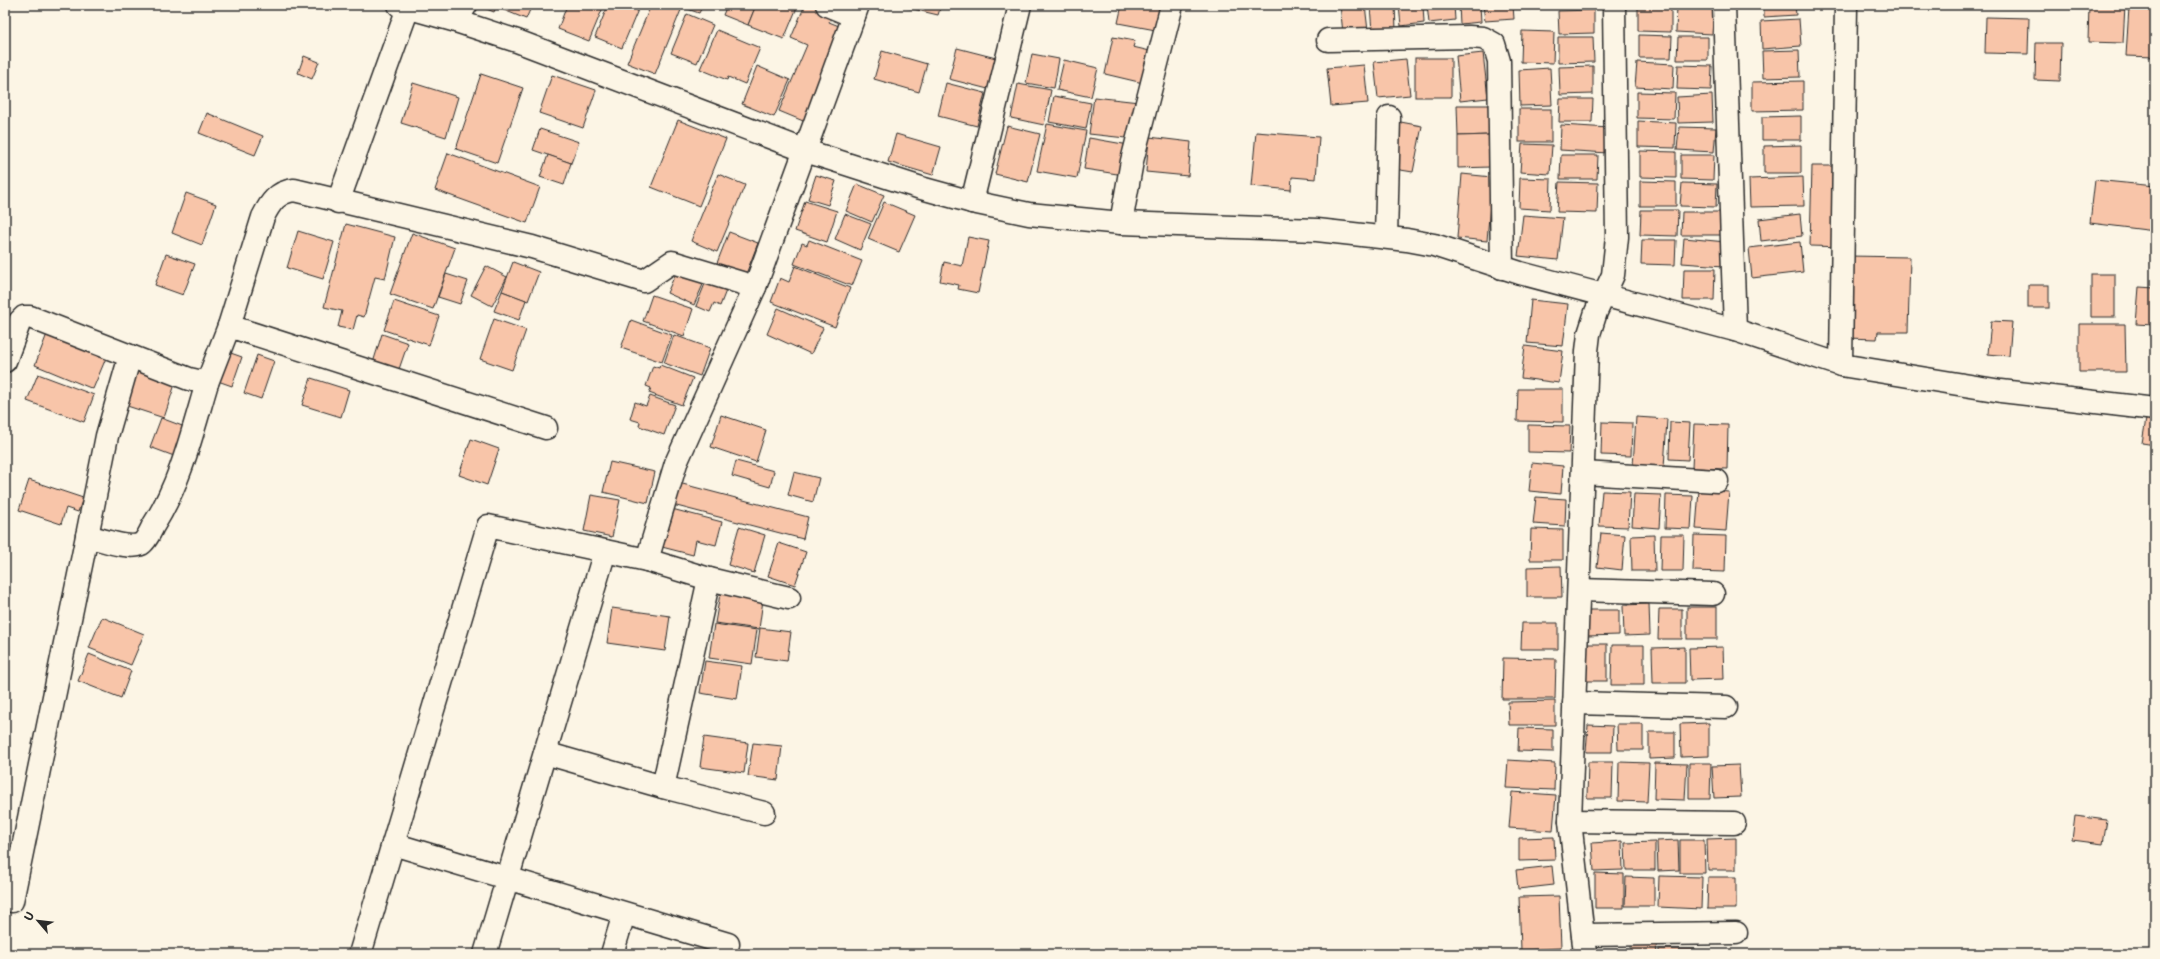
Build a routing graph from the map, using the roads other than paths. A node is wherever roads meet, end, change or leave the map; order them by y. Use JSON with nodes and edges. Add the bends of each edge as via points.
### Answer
{"nodes":[{"id":1,"x":827,"y":5,"type":"edge"},
{"id":2,"x":1020,"y":5,"type":"edge"},
{"id":3,"x":1172,"y":5,"type":"edge"},
{"id":4,"x":1614,"y":5,"type":"edge"},
{"id":5,"x":1724,"y":5,"type":"edge"},
{"id":6,"x":1846,"y":5,"type":"edge"},
{"id":7,"x":403,"y":6,"type":"edge"},
{"id":8,"x":856,"y":10,"type":"edge"},
{"id":9,"x":461,"y":13,"type":"edge"},
{"id":10,"x":1328,"y":40,"type":"dead end"},
{"id":11,"x":1389,"y":117,"type":"dead end"},
{"id":12,"x":806,"y":151,"type":"junction"},
{"id":13,"x":338,"y":202,"type":"junction"},
{"id":14,"x":972,"y":202,"type":"junction"},
{"id":15,"x":1121,"y":223,"type":"junction"},
{"id":16,"x":1386,"y":237,"type":"junction"},
{"id":17,"x":1502,"y":268,"type":"junction"},
{"id":18,"x":754,"y":287,"type":"junction"},
{"id":19,"x":1606,"y":295,"type":"junction"},
{"id":20,"x":229,"y":326,"type":"junction"},
{"id":21,"x":1735,"y":330,"type":"junction"},
{"id":22,"x":130,"y":356,"type":"junction"},
{"id":23,"x":5,"y":361,"type":"edge"},
{"id":24,"x":1841,"y":365,"type":"junction"},
{"id":25,"x":207,"y":383,"type":"junction"},
{"id":26,"x":2155,"y":409,"type":"edge"},
{"id":27,"x":546,"y":428,"type":"dead end"},
{"id":28,"x":1583,"y":473,"type":"junction"},
{"id":29,"x":1717,"y":481,"type":"dead end"},
{"id":30,"x":87,"y":536,"type":"junction"},
{"id":31,"x":605,"y":551,"type":"junction"},
{"id":32,"x":646,"y":560,"type":"junction"},
{"id":33,"x":709,"y":579,"type":"junction"},
{"id":34,"x":1579,"y":590,"type":"junction"},
{"id":35,"x":1714,"y":594,"type":"dead end"},
{"id":36,"x":789,"y":598,"type":"dead end"},
{"id":37,"x":1574,"y":703,"type":"junction"},
{"id":38,"x":1726,"y":707,"type":"dead end"},
{"id":39,"x":545,"y":753,"type":"junction"},
{"id":40,"x":663,"y":787,"type":"junction"},
{"id":41,"x":764,"y":813,"type":"dead end"},
{"id":42,"x":1570,"y":821,"type":"junction"},
{"id":43,"x":1734,"y":823,"type":"dead end"},
{"id":44,"x":393,"y":844,"type":"junction"},
{"id":45,"x":508,"y":879,"type":"junction"},
{"id":46,"x":12,"y":901,"type":"dead end"},
{"id":47,"x":624,"y":914,"type":"junction"},
{"id":48,"x":1736,"y":933,"type":"dead end"},
{"id":49,"x":1584,"y":945,"type":"edge"},
{"id":50,"x":360,"y":954,"type":"edge"},
{"id":51,"x":485,"y":954,"type":"edge"},
{"id":52,"x":612,"y":954,"type":"edge"},
{"id":53,"x":725,"y":954,"type":"edge"}],
"edges":[{"from":1,"to":8,"type":"street"},
{"from":2,"to":14,"type":"street"},
{"from":3,"to":15,"type":"street","via":[[1132,161]]},
{"from":4,"to":19,"type":"street","via":[[1617,237],[1615,267]]},
{"from":5,"to":21,"type":"street"},
{"from":6,"to":24,"type":"street"},
{"from":7,"to":9,"type":"street"},
{"from":7,"to":13,"type":"street"},
{"from":8,"to":12,"type":"street"},
{"from":9,"to":12,"type":"street","via":[[517,42]]},
{"from":10,"to":17,"type":"street","via":[[1469,36],[1483,38],[1494,44],[1499,61]]},
{"from":11,"to":16,"type":"street"},
{"from":12,"to":14,"type":"street"},
{"from":12,"to":18,"type":"street"},
{"from":13,"to":18,"type":"street","via":[[532,247],[644,281],[672,262]]},
{"from":13,"to":20,"type":"street","via":[[294,190],[278,195],[269,204],[251,251]]},
{"from":14,"to":15,"type":"street","via":[[1029,214]]},
{"from":15,"to":16,"type":"street","via":[[1317,230]]},
{"from":16,"to":17,"type":"street","via":[[1434,245]]},
{"from":17,"to":19,"type":"street"},
{"from":18,"to":32,"type":"street","via":[[676,462]]},
{"from":19,"to":21,"type":"street"},
{"from":19,"to":28,"type":"street","via":[[1596,312],[1589,334]]},
{"from":20,"to":25,"type":"street"},
{"from":20,"to":27,"type":"street"},
{"from":21,"to":24,"type":"street"},
{"from":22,"to":23,"type":"street","via":[[30,317],[20,322]]},
{"from":22,"to":25,"type":"street","via":[[189,379]]},
{"from":22,"to":30,"type":"street","via":[[107,436]]},
{"from":24,"to":26,"type":"street","via":[[2001,391]]},
{"from":25,"to":30,"type":"street","via":[[183,465],[163,511],[144,541],[139,545],[128,546]]},
{"from":28,"to":29,"type":"street"},
{"from":28,"to":34,"type":"street"},
{"from":30,"to":46,"type":"street"},
{"from":31,"to":32,"type":"street"},
{"from":31,"to":39,"type":"street"},
{"from":31,"to":44,"type":"street","via":[[488,526]]},
{"from":32,"to":33,"type":"street"},
{"from":33,"to":36,"type":"street"},
{"from":33,"to":40,"type":"street"},
{"from":34,"to":35,"type":"street"},
{"from":34,"to":37,"type":"street"},
{"from":37,"to":38,"type":"street"},
{"from":37,"to":42,"type":"street"},
{"from":39,"to":40,"type":"street"},
{"from":39,"to":45,"type":"street"},
{"from":40,"to":41,"type":"street"},
{"from":42,"to":43,"type":"street"},
{"from":42,"to":49,"type":"street"},
{"from":44,"to":45,"type":"street"},
{"from":44,"to":50,"type":"street"},
{"from":45,"to":47,"type":"street"},
{"from":45,"to":51,"type":"street"},
{"from":47,"to":52,"type":"street"},
{"from":47,"to":53,"type":"street","via":[[728,944]]},
{"from":48,"to":49,"type":"street"}]}
